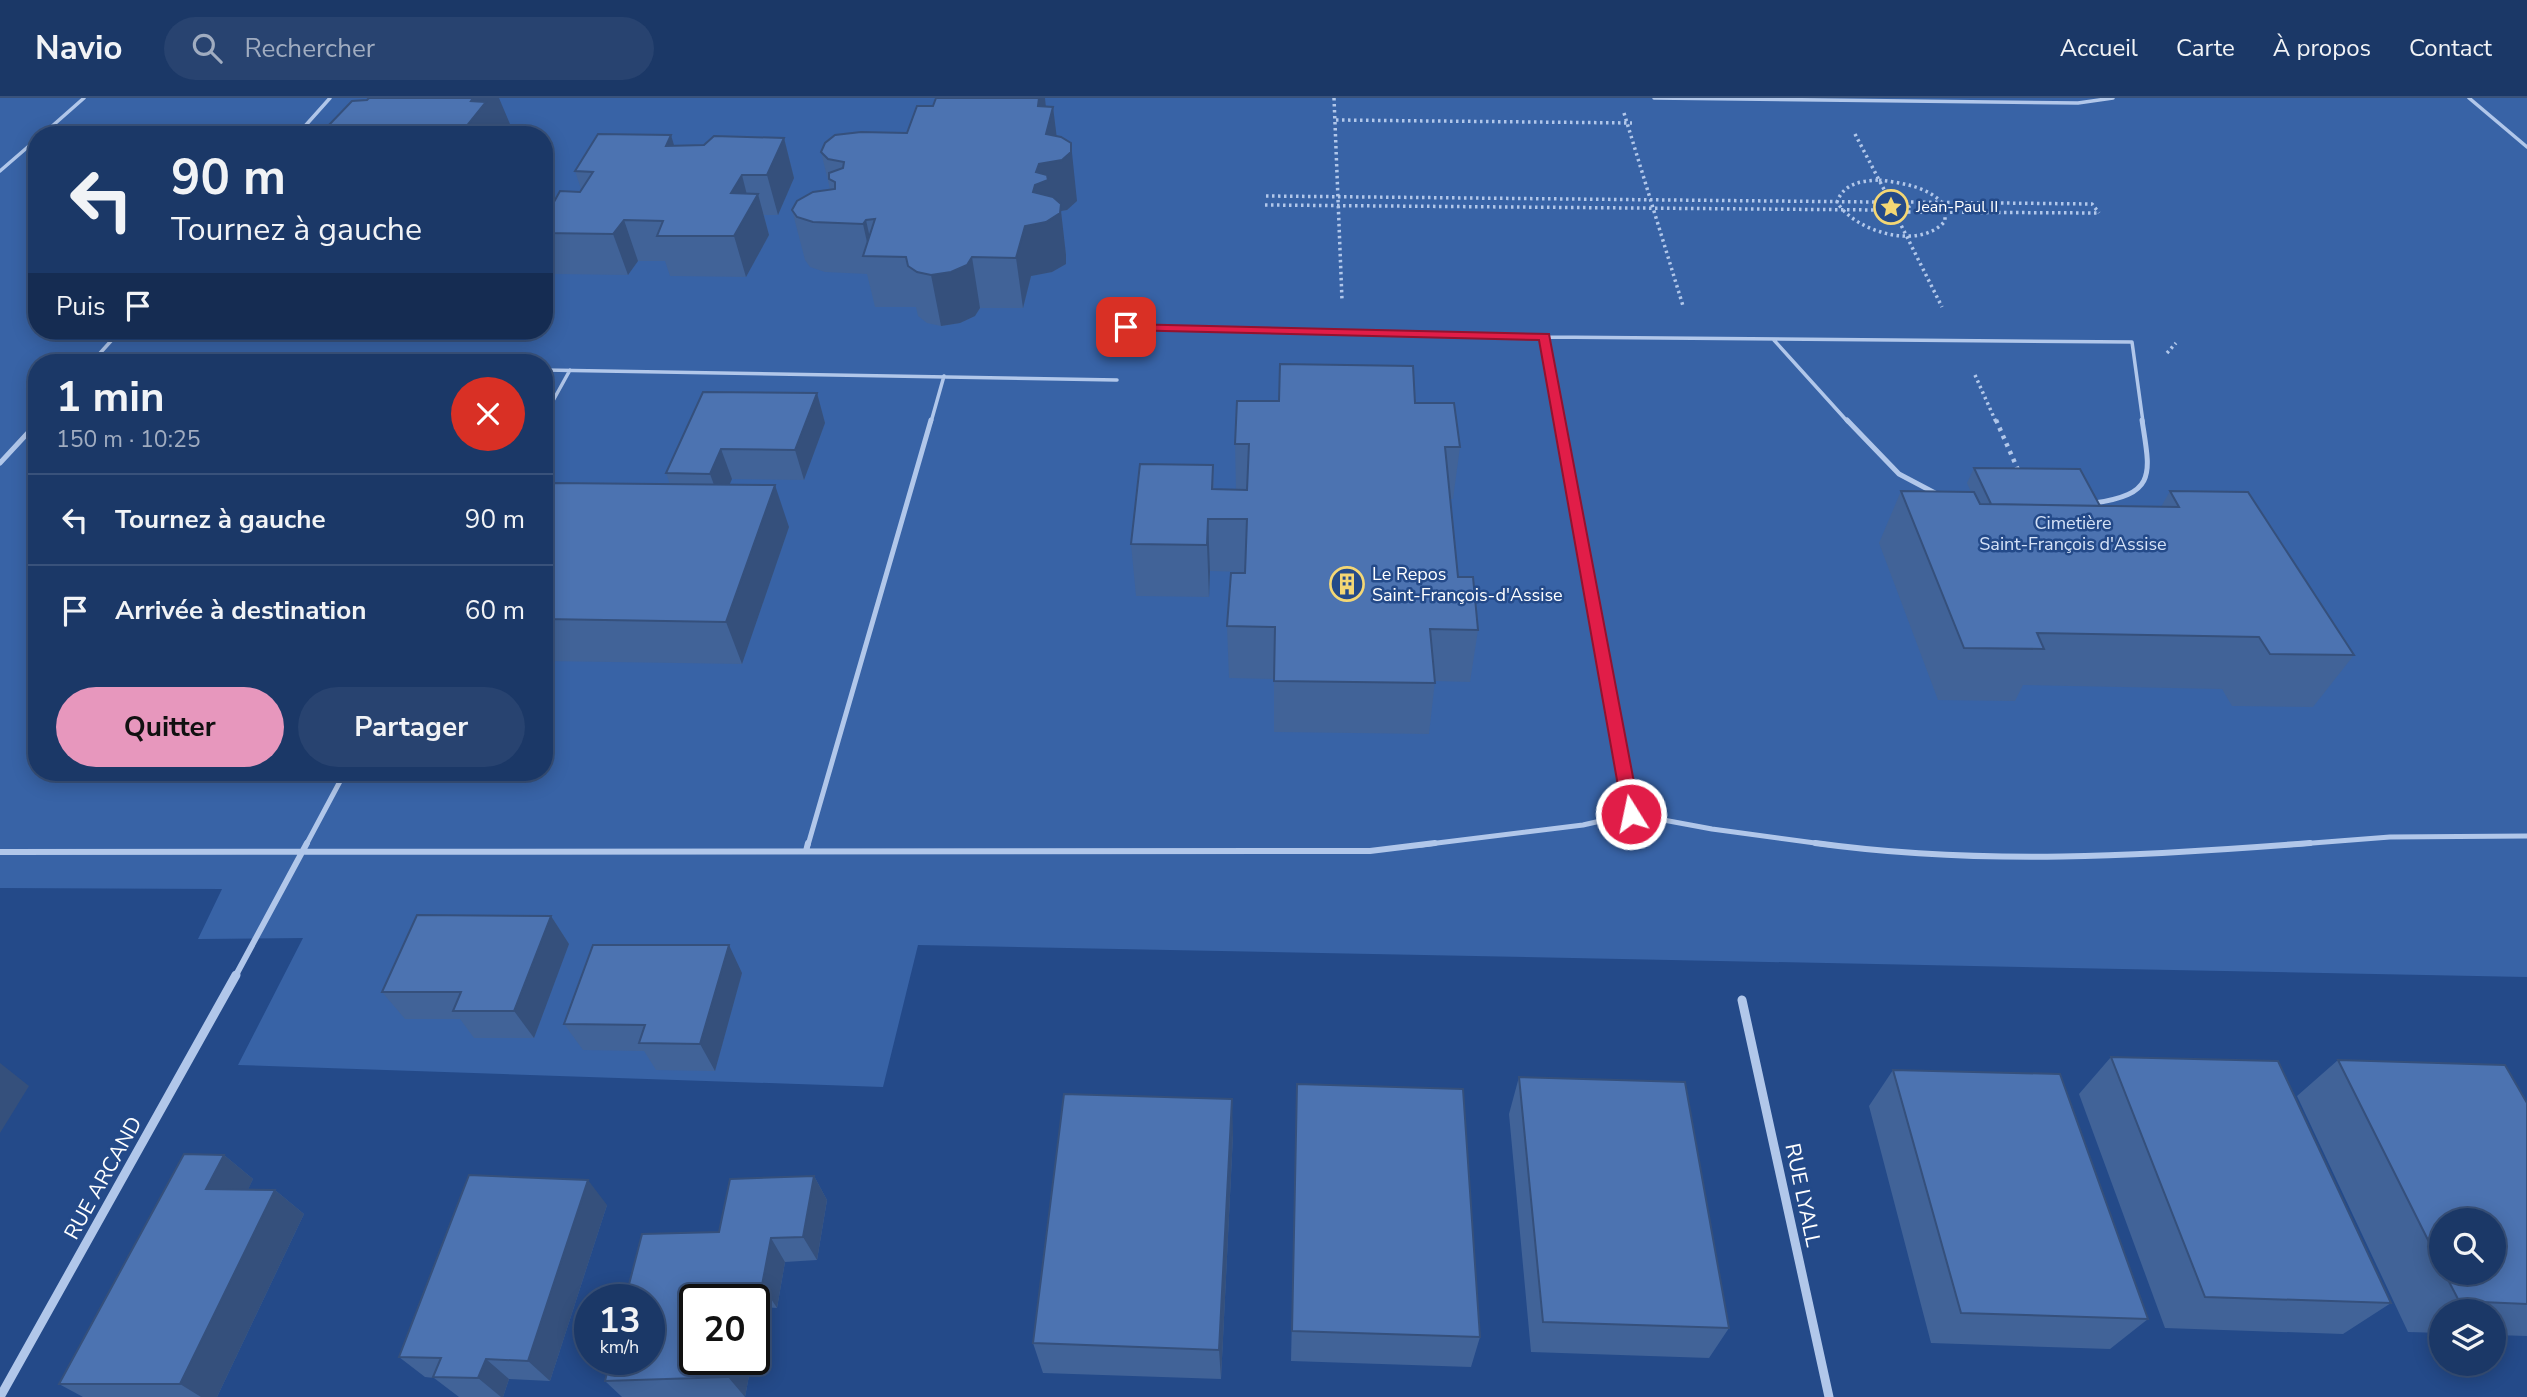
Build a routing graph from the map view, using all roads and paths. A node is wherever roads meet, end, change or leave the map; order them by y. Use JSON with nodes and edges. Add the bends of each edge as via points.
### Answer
{"nodes":[{"id":1,"x":84,"y":98,"type":"edge"},
{"id":2,"x":330,"y":98,"type":"edge"},
{"id":3,"x":1334,"y":98,"type":"edge"},
{"id":4,"x":1654,"y":98,"type":"edge"},
{"id":5,"x":2113,"y":98,"type":"edge"},
{"id":6,"x":2469,"y":98,"type":"edge"},
{"id":7,"x":1621,"y":106,"type":"dead end"},
{"id":8,"x":1336,"y":120,"type":"junction"},
{"id":9,"x":1627,"y":123,"type":"junction"},
{"id":10,"x":1641,"y":123,"type":"dead end"},
{"id":11,"x":1850,"y":125,"type":"dead end"},
{"id":12,"x":52,"y":126,"type":"edge"},
{"id":13,"x":305,"y":126,"type":"edge"},
{"id":14,"x":28,"y":147,"type":"edge"},
{"id":15,"x":2527,"y":147,"type":"edge"},
{"id":16,"x":0,"y":171,"type":"edge"},
{"id":17,"x":1879,"y":180,"type":"junction"},
{"id":18,"x":1266,"y":196,"type":"dead end"},
{"id":19,"x":1339,"y":197,"type":"junction"},
{"id":20,"x":1888,"y":197,"type":"junction"},
{"id":21,"x":1651,"y":200,"type":"junction"},
{"id":22,"x":1837,"y":202,"type":"junction"},
{"id":23,"x":1874,"y":202,"type":"junction"},
{"id":24,"x":1905,"y":202,"type":"junction"},
{"id":25,"x":1941,"y":202,"type":"junction"},
{"id":26,"x":1265,"y":205,"type":"dead end"},
{"id":27,"x":1339,"y":205,"type":"junction"},
{"id":28,"x":1653,"y":208,"type":"junction"},
{"id":29,"x":1841,"y":210,"type":"junction"},
{"id":30,"x":1878,"y":210,"type":"junction"},
{"id":31,"x":1908,"y":212,"type":"junction"},
{"id":32,"x":1948,"y":212,"type":"junction"},
{"id":33,"x":1896,"y":215,"type":"junction"},
{"id":34,"x":1906,"y":235,"type":"junction"},
{"id":35,"x":1342,"y":304,"type":"dead end"},
{"id":36,"x":1686,"y":315,"type":"dead end"},
{"id":37,"x":1948,"y":317,"type":"dead end"},
{"id":38,"x":1126,"y":327,"type":"dead end"},
{"id":39,"x":1545,"y":337,"type":"junction"},
{"id":40,"x":1773,"y":339,"type":"junction"},
{"id":41,"x":112,"y":340,"type":"edge"},
{"id":42,"x":2176,"y":343,"type":"dead end"},
{"id":43,"x":99,"y":354,"type":"edge"},
{"id":44,"x":2165,"y":358,"type":"dead end"},
{"id":45,"x":1971,"y":367,"type":"dead end"},
{"id":46,"x":553,"y":370,"type":"edge"},
{"id":47,"x":570,"y":370,"type":"junction"},
{"id":48,"x":944,"y":376,"type":"junction"},
{"id":49,"x":1117,"y":380,"type":"dead end"},
{"id":50,"x":553,"y":401,"type":"edge"},
{"id":51,"x":28,"y":433,"type":"edge"},
{"id":52,"x":0,"y":463,"type":"edge"},
{"id":53,"x":2021,"y":475,"type":"edge"},
{"id":54,"x":1941,"y":495,"type":"edge"},
{"id":55,"x":2083,"y":502,"type":"edge"},
{"id":56,"x":340,"y":781,"type":"edge"},
{"id":57,"x":1631,"y":814,"type":"junction"},
{"id":58,"x":2527,"y":836,"type":"edge"},
{"id":59,"x":301,"y":850,"type":"junction"},
{"id":60,"x":806,"y":851,"type":"junction"},
{"id":61,"x":0,"y":852,"type":"edge"},
{"id":62,"x":236,"y":975,"type":"joint"},
{"id":63,"x":1742,"y":1000,"type":"dead end"},
{"id":64,"x":1,"y":1397,"type":"edge"},
{"id":65,"x":1829,"y":1397,"type":"edge"}],
"edges":[{"from":1,"to":12,"type":"lane"},
{"from":2,"to":13,"type":"lane"},
{"from":3,"to":8,"type":"path"},
{"from":4,"to":5,"type":"lane","via":[[2078,103]]},
{"from":6,"to":15,"type":"lane"},
{"from":7,"to":9,"type":"path"},
{"from":8,"to":9,"type":"path"},
{"from":8,"to":19,"type":"path"},
{"from":9,"to":10,"type":"path"},
{"from":9,"to":21,"type":"path"},
{"from":11,"to":17,"type":"path"},
{"from":14,"to":16,"type":"lane"},
{"from":17,"to":20,"type":"path"},
{"from":17,"to":22,"type":"path","via":[[1849,185]]},
{"from":17,"to":25,"type":"path","via":[[1916,187]]},
{"from":18,"to":19,"type":"path"},
{"from":19,"to":21,"type":"path"},
{"from":19,"to":27,"type":"path"},
{"from":20,"to":23,"type":"path"},
{"from":20,"to":24,"type":"path"},
{"from":21,"to":22,"type":"path"},
{"from":21,"to":28,"type":"path"},
{"from":22,"to":23,"type":"path"},
{"from":22,"to":29,"type":"path"},
{"from":23,"to":30,"type":"path"},
{"from":24,"to":25,"type":"path"},
{"from":24,"to":31,"type":"path"},
{"from":25,"to":32,"type":"path"},
{"from":25,"to":32,"type":"path","via":[[2092,204],[2099,214]]},
{"from":26,"to":27,"type":"path"},
{"from":27,"to":28,"type":"path"},
{"from":27,"to":35,"type":"path"},
{"from":28,"to":29,"type":"path"},
{"from":28,"to":36,"type":"path"},
{"from":29,"to":30,"type":"path"},
{"from":29,"to":34,"type":"path","via":[[1869,228]]},
{"from":30,"to":33,"type":"path"},
{"from":31,"to":32,"type":"path"},
{"from":31,"to":33,"type":"path"},
{"from":32,"to":34,"type":"path","via":[[1937,229]]},
{"from":33,"to":34,"type":"path"},
{"from":34,"to":37,"type":"path"},
{"from":38,"to":39,"type":"lane"},
{"from":39,"to":40,"type":"lane"},
{"from":39,"to":57,"type":"lane"},
{"from":40,"to":54,"type":"lane","via":[[1882,459],[1919,487]]},
{"from":40,"to":55,"type":"lane","via":[[2132,342],[2149,469],[2146,482],[2118,499]]},
{"from":41,"to":43,"type":"lane"},
{"from":42,"to":44,"type":"path"},
{"from":45,"to":53,"type":"path"},
{"from":46,"to":47,"type":"lane"},
{"from":47,"to":48,"type":"lane"},
{"from":47,"to":50,"type":"lane"},
{"from":48,"to":49,"type":"lane"},
{"from":48,"to":60,"type":"lane"},
{"from":51,"to":52,"type":"lane"},
{"from":56,"to":59,"type":"lane"},
{"from":57,"to":58,"type":"lane","via":[[1781,839],[1949,857],[2153,855],[2390,837]]},
{"from":57,"to":60,"type":"lane","via":[[1583,825],[1370,851]]},
{"from":59,"to":60,"type":"lane"},
{"from":59,"to":61,"type":"lane"},
{"from":59,"to":62,"type":"lane"},
{"from":62,"to":64,"type":"street","name":"RUE ARCAND"},
{"from":63,"to":65,"type":"street","name":"RUE LYALL"}]}
